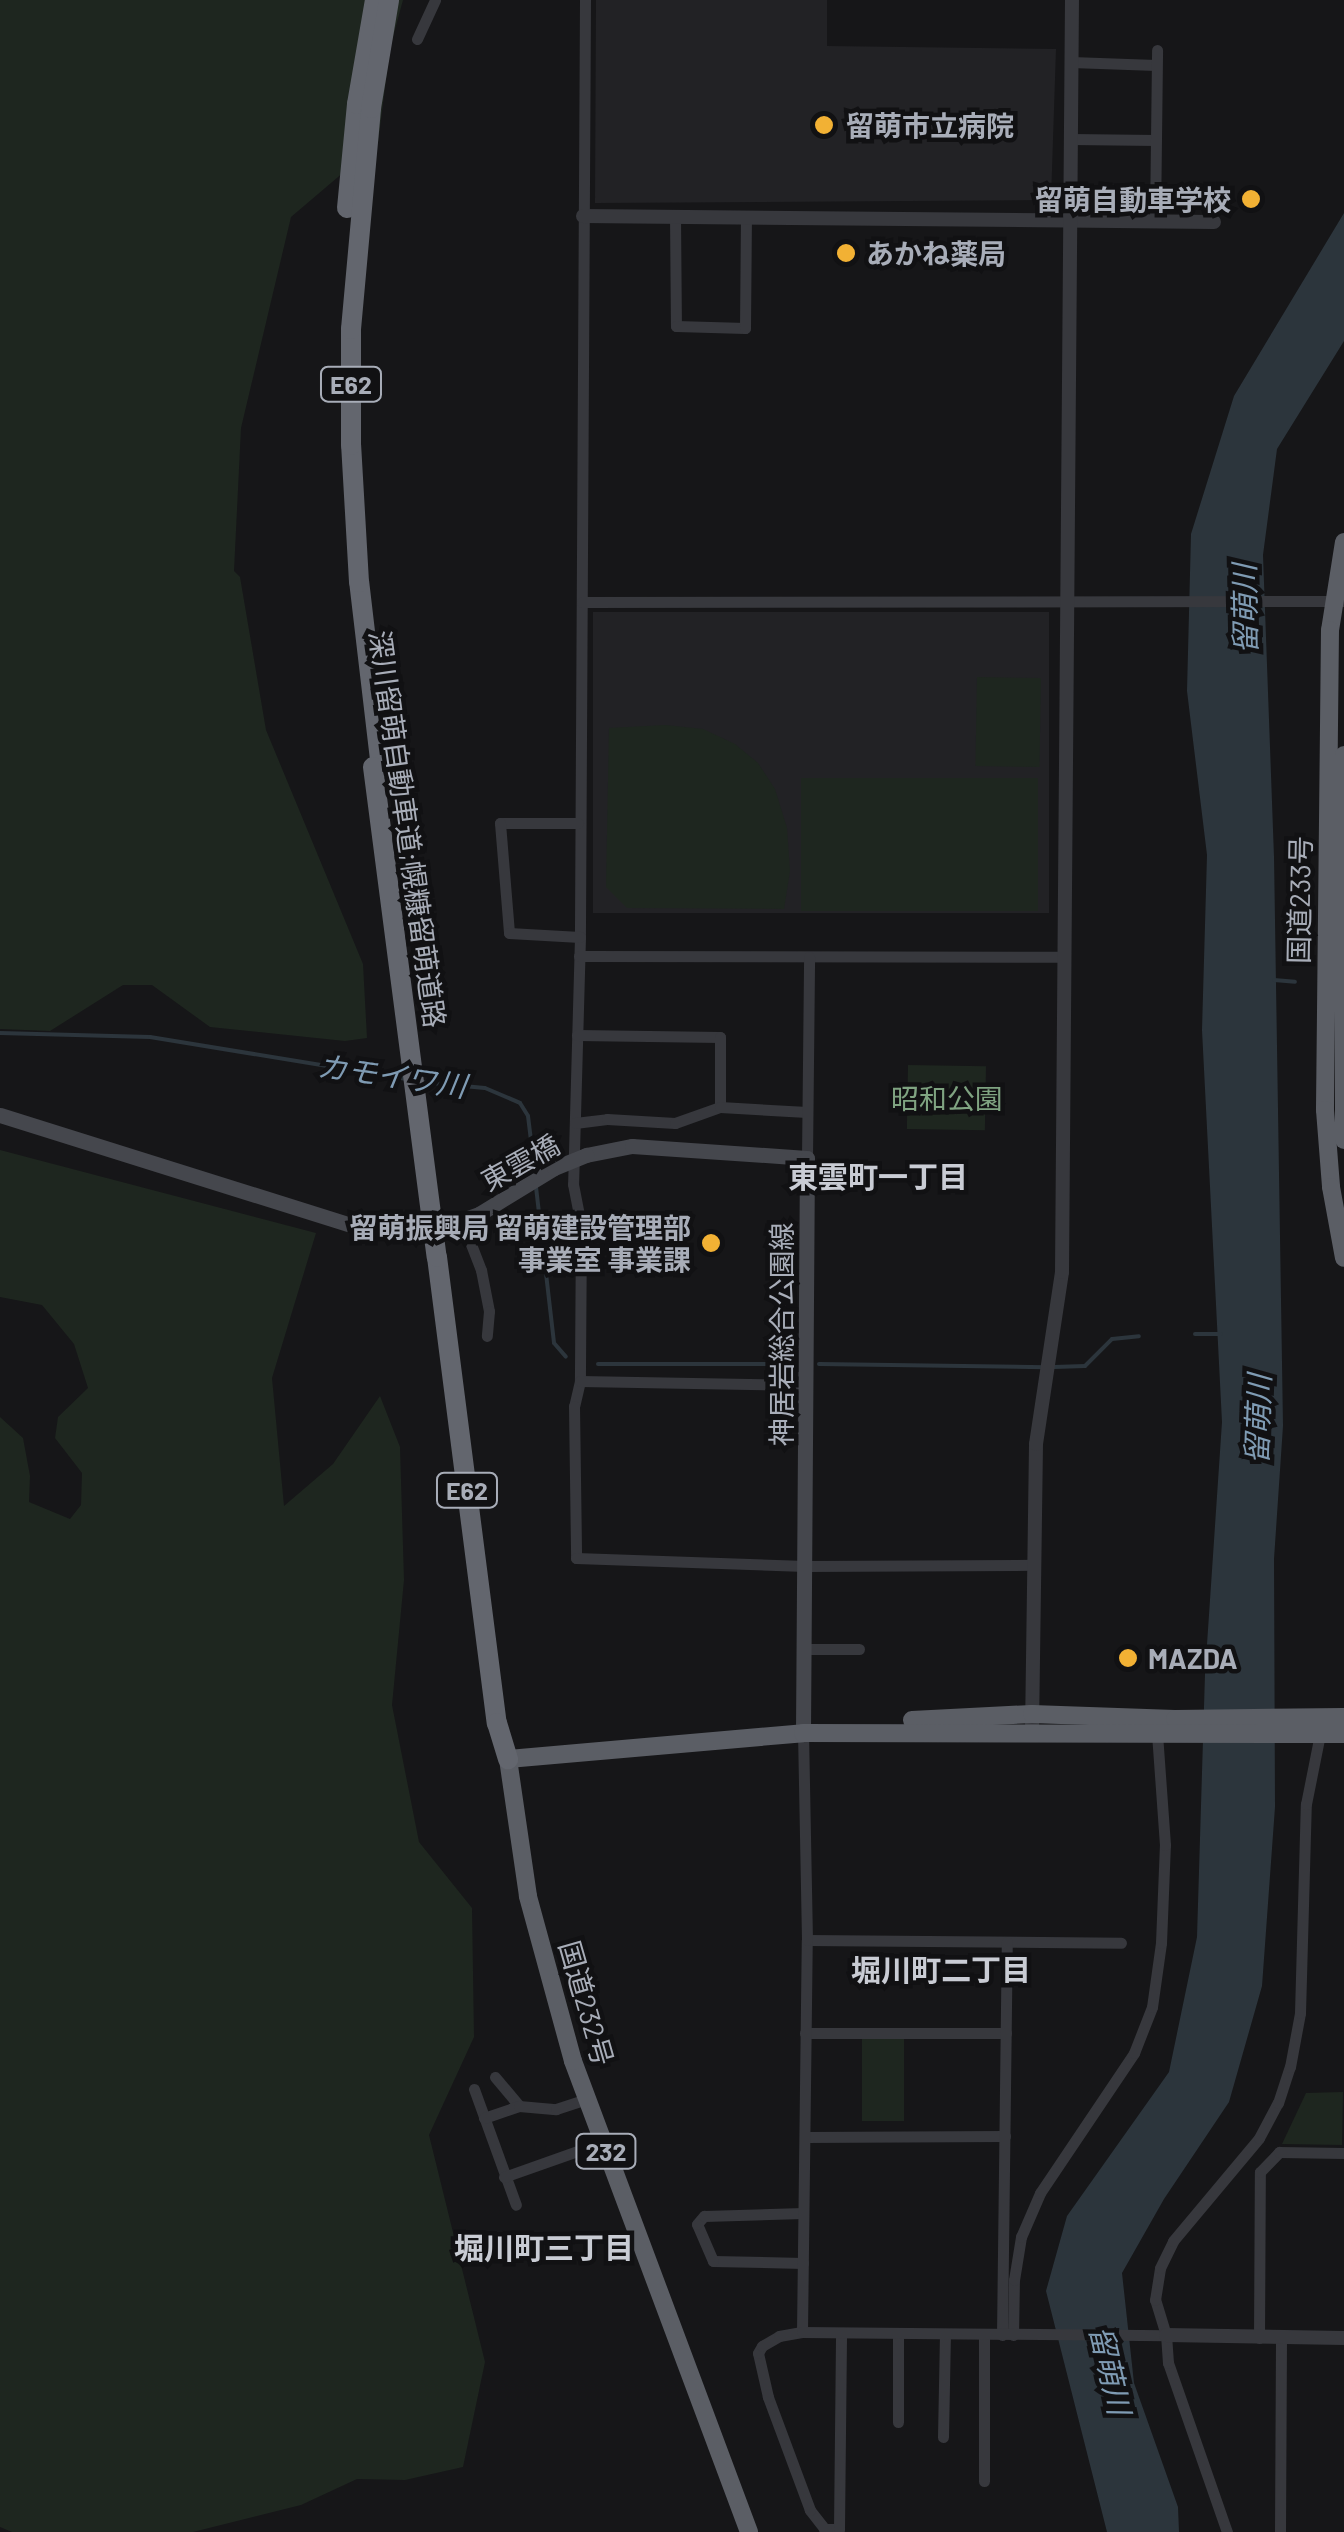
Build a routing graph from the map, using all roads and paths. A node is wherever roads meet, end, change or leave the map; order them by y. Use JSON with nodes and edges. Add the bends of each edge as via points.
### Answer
{"nodes":[{"id":1,"x":375,"y":0,"type":"edge"},
{"id":2,"x":389,"y":0,"type":"edge"},
{"id":3,"x":436,"y":0,"type":"edge"},
{"id":4,"x":585,"y":0,"type":"edge"},
{"id":5,"x":1072,"y":0,"type":"edge"},
{"id":6,"x":417,"y":39,"type":"dead end"},
{"id":7,"x":1156,"y":50,"type":"dead end"},
{"id":8,"x":1072,"y":62,"type":"junction"},
{"id":9,"x":1156,"y":64,"type":"junction"},
{"id":10,"x":1071,"y":139,"type":"junction"},
{"id":11,"x":1156,"y":140,"type":"junction"},
{"id":12,"x":583,"y":216,"type":"junction"},
{"id":13,"x":675,"y":216,"type":"junction"},
{"id":14,"x":746,"y":217,"type":"junction"},
{"id":15,"x":1070,"y":219,"type":"junction"},
{"id":16,"x":1155,"y":221,"type":"junction"},
{"id":17,"x":1214,"y":222,"type":"dead end"},
{"id":18,"x":1344,"y":542,"type":"edge"},
{"id":19,"x":1338,"y":601,"type":"edge"},
{"id":20,"x":582,"y":602,"type":"junction"},
{"id":21,"x":1067,"y":602,"type":"junction"},
{"id":22,"x":1344,"y":755,"type":"edge"},
{"id":23,"x":377,"y":768,"type":"junction"},
{"id":24,"x":578,"y":823,"type":"junction"},
{"id":25,"x":580,"y":937,"type":"junction"},
{"id":26,"x":579,"y":956,"type":"junction"},
{"id":27,"x":809,"y":957,"type":"junction"},
{"id":28,"x":1064,"y":957,"type":"junction"},
{"id":29,"x":577,"y":1036,"type":"junction"},
{"id":30,"x":720,"y":1107,"type":"junction"},
{"id":31,"x":807,"y":1112,"type":"junction"},
{"id":32,"x":0,"y":1115,"type":"edge"},
{"id":33,"x":575,"y":1124,"type":"junction"},
{"id":34,"x":1344,"y":1140,"type":"edge"},
{"id":35,"x":806,"y":1158,"type":"junction"},
{"id":36,"x":462,"y":1221,"type":"junction"},
{"id":37,"x":1344,"y":1258,"type":"edge"},
{"id":38,"x":487,"y":1336,"type":"dead end"},
{"id":39,"x":580,"y":1380,"type":"junction"},
{"id":40,"x":806,"y":1385,"type":"junction"},
{"id":41,"x":1033,"y":1565,"type":"junction"},
{"id":42,"x":806,"y":1566,"type":"junction"},
{"id":43,"x":805,"y":1649,"type":"junction"},
{"id":44,"x":859,"y":1649,"type":"dead end"},
{"id":45,"x":1344,"y":1717,"type":"edge"},
{"id":46,"x":1032,"y":1722,"type":"junction"},
{"id":47,"x":1169,"y":1729,"type":"junction"},
{"id":48,"x":1307,"y":1729,"type":"junction"},
{"id":49,"x":803,"y":1733,"type":"junction"},
{"id":50,"x":1344,"y":1734,"type":"edge"},
{"id":51,"x":508,"y":1758,"type":"junction"},
{"id":52,"x":807,"y":1940,"type":"junction"},
{"id":53,"x":1007,"y":1942,"type":"junction"},
{"id":54,"x":1120,"y":1943,"type":"dead end"},
{"id":55,"x":806,"y":2033,"type":"junction"},
{"id":56,"x":1006,"y":2033,"type":"junction"},
{"id":57,"x":495,"y":2078,"type":"dead end"},
{"id":58,"x":474,"y":2088,"type":"dead end"},
{"id":59,"x":587,"y":2099,"type":"junction"},
{"id":60,"x":518,"y":2106,"type":"junction"},
{"id":61,"x":484,"y":2118,"type":"junction"},
{"id":62,"x":1005,"y":2136,"type":"junction"},
{"id":63,"x":805,"y":2137,"type":"junction"},
{"id":64,"x":603,"y":2142,"type":"junction"},
{"id":65,"x":1344,"y":2154,"type":"edge"},
{"id":66,"x":504,"y":2177,"type":"junction"},
{"id":67,"x":516,"y":2205,"type":"dead end"},
{"id":68,"x":803,"y":2213,"type":"junction"},
{"id":69,"x":803,"y":2263,"type":"junction"},
{"id":70,"x":802,"y":2332,"type":"junction"},
{"id":71,"x":841,"y":2332,"type":"junction"},
{"id":72,"x":898,"y":2334,"type":"junction"},
{"id":73,"x":946,"y":2334,"type":"junction"},
{"id":74,"x":984,"y":2334,"type":"junction"},
{"id":75,"x":1011,"y":2335,"type":"junction"},
{"id":76,"x":1162,"y":2336,"type":"junction"},
{"id":77,"x":1280,"y":2336,"type":"junction"},
{"id":78,"x":1260,"y":2338,"type":"junction"},
{"id":79,"x":1344,"y":2338,"type":"edge"},
{"id":80,"x":898,"y":2422,"type":"dead end"},
{"id":81,"x":943,"y":2437,"type":"dead end"},
{"id":82,"x":984,"y":2480,"type":"dead end"},
{"id":83,"x":826,"y":2530,"type":"edge"},
{"id":84,"x":748,"y":2532,"type":"edge"},
{"id":85,"x":1227,"y":2532,"type":"edge"},
{"id":86,"x":1280,"y":2532,"type":"edge"}],
"edges":[{"from":1,"to":23,"type":"highway","name":"深川留萌自動車道;幌糠留萌道路","number":"E62","via":[[356,104],[337,430],[344,566]]},
{"from":2,"to":23,"type":"highway","name":"深川留萌自動車道;幌糠留萌道路","number":"E62","via":[[371,108],[351,349],[358,582]]},
{"from":3,"to":6,"type":"street"},
{"from":4,"to":12,"type":"street"},
{"from":5,"to":8,"type":"street"},
{"from":7,"to":9,"type":"street"},
{"from":8,"to":9,"type":"street"},
{"from":8,"to":10,"type":"street"},
{"from":9,"to":11,"type":"street"},
{"from":10,"to":11,"type":"street"},
{"from":10,"to":15,"type":"street"},
{"from":11,"to":16,"type":"street"},
{"from":12,"to":13,"type":"street"},
{"from":12,"to":20,"type":"street"},
{"from":13,"to":14,"type":"street"},
{"from":13,"to":14,"type":"street","via":[[676,326],[744,328]]},
{"from":14,"to":15,"type":"street"},
{"from":15,"to":16,"type":"street"},
{"from":15,"to":21,"type":"street"},
{"from":16,"to":17,"type":"street"},
{"from":18,"to":19,"type":"highway","name":"国道233号"},
{"from":19,"to":21,"type":"street"},
{"from":19,"to":37,"type":"highway","name":"国道233号","via":[[1325,1110]]},
{"from":20,"to":21,"type":"street"},
{"from":20,"to":24,"type":"street"},
{"from":21,"to":28,"type":"street"},
{"from":22,"to":34,"type":"highway","name":"国道233号"},
{"from":23,"to":51,"type":"highway","name":"深川留萌自動車道;幌糠留萌道路","number":"E62"},
{"from":24,"to":25,"type":"street"},
{"from":24,"to":25,"type":"street","via":[[500,823],[509,932]]},
{"from":25,"to":26,"type":"street"},
{"from":26,"to":27,"type":"street"},
{"from":26,"to":29,"type":"street"},
{"from":27,"to":28,"type":"street"},
{"from":27,"to":31,"type":"street"},
{"from":28,"to":41,"type":"street","via":[[1062,1272],[1036,1444]]},
{"from":29,"to":30,"type":"street","via":[[720,1037]]},
{"from":29,"to":33,"type":"street"},
{"from":30,"to":31,"type":"street"},
{"from":30,"to":33,"type":"street","via":[[675,1123]]},
{"from":31,"to":35,"type":"street"},
{"from":32,"to":36,"type":"main road","via":[[376,1232],[425,1233]]},
{"from":33,"to":39,"type":"street"},
{"from":35,"to":36,"type":"main road","name":"東雲橋","bridge":true,"via":[[632,1146],[554,1168]]},
{"from":35,"to":40,"type":"main road","name":"神居岩総合公園線"},
{"from":36,"to":38,"type":"street","via":[[482,1270]]},
{"from":39,"to":40,"type":"street"},
{"from":39,"to":42,"type":"street","via":[[574,1406],[576,1558]]},
{"from":40,"to":42,"type":"main road","name":"神居岩総合公園線"},
{"from":41,"to":42,"type":"street"},
{"from":41,"to":46,"type":"street"},
{"from":42,"to":43,"type":"main road","name":"神居岩総合公園線"},
{"from":43,"to":44,"type":"street"},
{"from":43,"to":49,"type":"main road","name":"神居岩総合公園線"},
{"from":45,"to":48,"type":"highway"},
{"from":46,"to":47,"type":"highway"},
{"from":46,"to":49,"type":"highway","via":[[830,1724]]},
{"from":47,"to":48,"type":"highway"},
{"from":47,"to":75,"type":"street","via":[[1161,1942],[1152,2007],[1134,2053],[1040,2192],[1022,2237]]},
{"from":48,"to":50,"type":"highway"},
{"from":48,"to":76,"type":"street","via":[[1300,2013],[1290,2067],[1259,2138],[1173,2241],[1160,2268],[1154,2300]]},
{"from":49,"to":51,"type":"highway"},
{"from":49,"to":52,"type":"street"},
{"from":51,"to":59,"type":"highway","name":"国道232号","number":"232","via":[[528,1896]]},
{"from":52,"to":53,"type":"street"},
{"from":52,"to":55,"type":"street"},
{"from":53,"to":54,"type":"street"},
{"from":53,"to":56,"type":"street"},
{"from":55,"to":56,"type":"street"},
{"from":55,"to":63,"type":"street"},
{"from":56,"to":62,"type":"street"},
{"from":57,"to":60,"type":"street"},
{"from":58,"to":61,"type":"street"},
{"from":59,"to":60,"type":"street","via":[[556,2109]]},
{"from":59,"to":64,"type":"highway","name":"国道232号","number":"232"},
{"from":60,"to":61,"type":"street"},
{"from":61,"to":66,"type":"street"},
{"from":62,"to":63,"type":"street"},
{"from":62,"to":75,"type":"street"},
{"from":63,"to":68,"type":"street"},
{"from":64,"to":66,"type":"street"},
{"from":64,"to":84,"type":"highway","name":"国道232号","number":"232"},
{"from":65,"to":78,"type":"street","via":[[1279,2152],[1260,2172]]},
{"from":66,"to":67,"type":"street"},
{"from":68,"to":69,"type":"street"},
{"from":68,"to":69,"type":"street","via":[[704,2216],[698,2224],[714,2260]]},
{"from":69,"to":70,"type":"street"},
{"from":70,"to":71,"type":"street"},
{"from":70,"to":83,"type":"street","via":[[779,2336],[758,2353],[810,2510]]},
{"from":71,"to":72,"type":"street"},
{"from":71,"to":83,"type":"street","via":[[839,2529]]},
{"from":72,"to":73,"type":"street"},
{"from":72,"to":80,"type":"street"},
{"from":73,"to":74,"type":"street"},
{"from":73,"to":81,"type":"street"},
{"from":74,"to":75,"type":"street"},
{"from":74,"to":82,"type":"street"},
{"from":75,"to":76,"type":"street"},
{"from":76,"to":78,"type":"street"},
{"from":76,"to":85,"type":"street"},
{"from":77,"to":78,"type":"street"},
{"from":77,"to":79,"type":"street"},
{"from":77,"to":86,"type":"street"}]}
